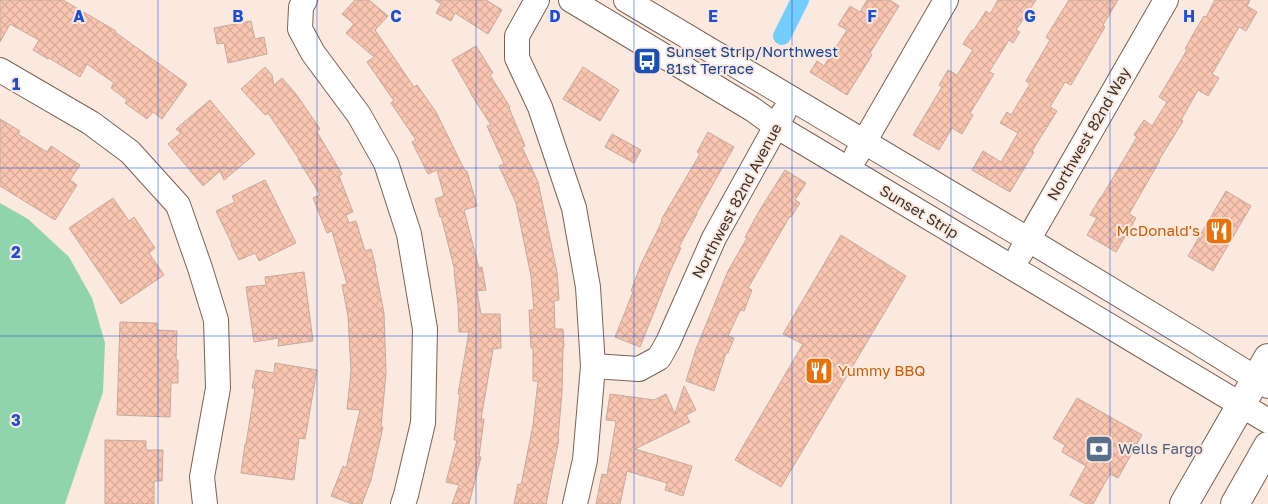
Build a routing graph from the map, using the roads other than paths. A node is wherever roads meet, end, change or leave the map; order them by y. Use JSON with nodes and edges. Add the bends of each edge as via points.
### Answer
{"nodes":[{"id":1,"x":305,"y":0,"type":"edge"},
{"id":2,"x":537,"y":0,"type":"edge"},
{"id":3,"x":571,"y":0,"type":"edge"},
{"id":4,"x":946,"y":0,"type":"edge"},
{"id":5,"x":1166,"y":0,"type":"edge"},
{"id":6,"x":636,"y":3,"type":"edge"},
{"id":7,"x":624,"y":32,"type":"junction"},
{"id":8,"x":0,"y":70,"type":"edge"},
{"id":9,"x":792,"y":99,"type":"junction"},
{"id":10,"x":776,"y":126,"type":"junction"},
{"id":11,"x":864,"y":142,"type":"junction"},
{"id":12,"x":848,"y":170,"type":"junction"},
{"id":13,"x":1028,"y":240,"type":"junction"},
{"id":14,"x":1013,"y":268,"type":"junction"},
{"id":15,"x":593,"y":366,"type":"junction"},
{"id":16,"x":1264,"y":374,"type":"edge"},
{"id":17,"x":1241,"y":405,"type":"junction"},
{"id":18,"x":1268,"y":421,"type":"edge"},
{"id":19,"x":1268,"y":446,"type":"edge"},
{"id":20,"x":204,"y":504,"type":"edge"},
{"id":21,"x":403,"y":504,"type":"edge"},
{"id":22,"x":575,"y":504,"type":"edge"},
{"id":23,"x":1184,"y":504,"type":"edge"},
{"id":24,"x":1235,"y":504,"type":"edge"}],
"edges":[{"from":1,"to":21,"type":"street","via":[[301,7],[300,29],[313,53],[359,115],[386,164],[408,234],[425,328],[423,423]]},
{"from":2,"to":15,"type":"street","via":[[517,36],[517,58],[540,107],[574,208],[588,286]]},
{"from":3,"to":7,"type":"street","name":"Sunset Strip"},
{"from":4,"to":11,"type":"street"},
{"from":5,"to":13,"type":"street","name":"Northwest 82nd Way"},
{"from":6,"to":7,"type":"street"},
{"from":6,"to":9,"type":"street"},
{"from":7,"to":10,"type":"street","name":"Sunset Strip"},
{"from":8,"to":20,"type":"street","via":[[91,123],[130,152],[178,205],[216,320],[218,388],[202,477]]},
{"from":9,"to":10,"type":"street","name":"Northwest 82nd Avenue"},
{"from":9,"to":11,"type":"street"},
{"from":10,"to":12,"type":"street","name":"Sunset Strip"},
{"from":10,"to":15,"type":"street","name":"Northwest 82nd Avenue","via":[[714,238],[659,358],[639,369]]},
{"from":11,"to":12,"type":"street"},
{"from":11,"to":13,"type":"street"},
{"from":12,"to":14,"type":"street","name":"Sunset Strip"},
{"from":13,"to":14,"type":"street","name":"Northwest 82nd Way"},
{"from":13,"to":16,"type":"street"},
{"from":14,"to":17,"type":"street","name":"Sunset Strip"},
{"from":15,"to":22,"type":"street","via":[[585,460]]},
{"from":16,"to":17,"type":"main road"},
{"from":17,"to":18,"type":"street","name":"Sunset Strip"},
{"from":17,"to":23,"type":"main road"},
{"from":19,"to":24,"type":"main road"}]}
